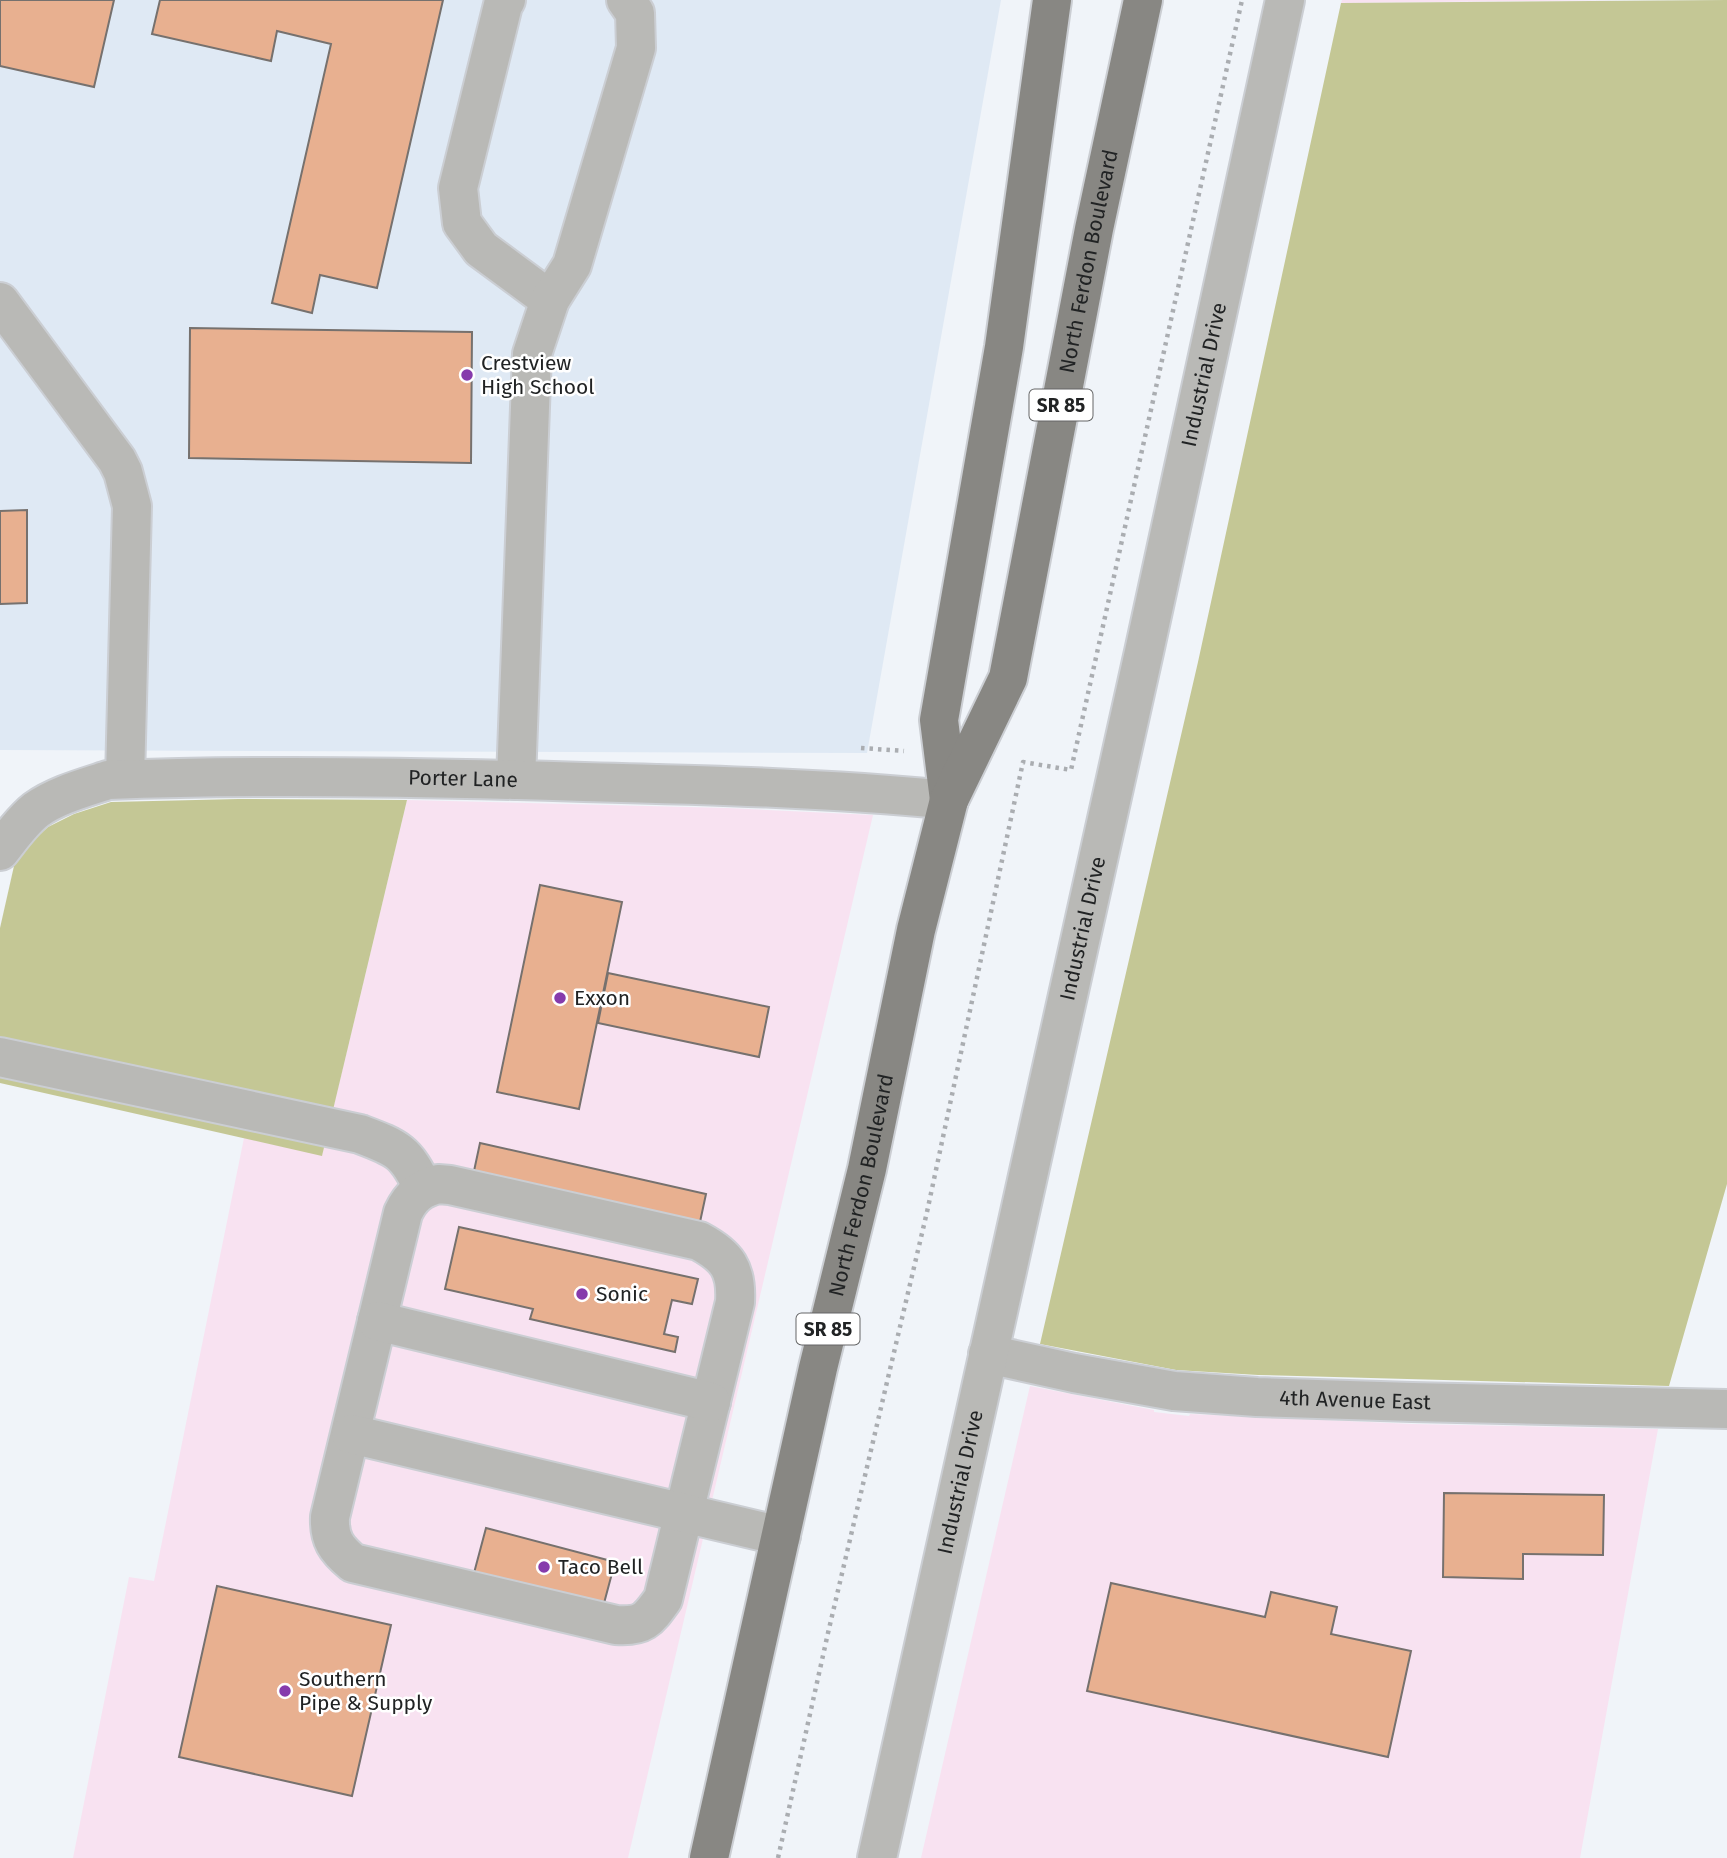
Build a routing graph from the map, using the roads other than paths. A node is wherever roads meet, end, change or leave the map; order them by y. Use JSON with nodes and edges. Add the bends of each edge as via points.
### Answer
{"nodes":[{"id":1,"x":506,"y":0,"type":"edge"},
{"id":2,"x":626,"y":0,"type":"edge"},
{"id":3,"x":1052,"y":0,"type":"edge"},
{"id":4,"x":1143,"y":0,"type":"edge"},
{"id":5,"x":1285,"y":0,"type":"edge"},
{"id":6,"x":550,"y":300,"type":"junction"},
{"id":7,"x":0,"y":302,"type":"edge"},
{"id":8,"x":125,"y":779,"type":"junction"},
{"id":9,"x":516,"y":780,"type":"junction"},
{"id":10,"x":949,"y":800,"type":"junction"},
{"id":11,"x":0,"y":851,"type":"edge"},
{"id":12,"x":0,"y":1057,"type":"edge"},
{"id":13,"x":422,"y":1188,"type":"junction"},
{"id":14,"x":377,"y":1321,"type":"junction"},
{"id":15,"x":988,"y":1354,"type":"junction"},
{"id":16,"x":711,"y":1402,"type":"junction"},
{"id":17,"x":1727,"y":1409,"type":"edge"},
{"id":18,"x":351,"y":1434,"type":"junction"},
{"id":19,"x":684,"y":1513,"type":"junction"},
{"id":20,"x":781,"y":1536,"type":"junction"},
{"id":21,"x":709,"y":1858,"type":"edge"},
{"id":22,"x":877,"y":1858,"type":"edge"}],
"edges":[{"from":1,"to":6,"type":"street","via":[[458,188],[462,223],[481,248]]},
{"from":2,"to":6,"type":"street","via":[[635,13],[636,48],[572,265]]},
{"from":3,"to":10,"type":"main road","name":"North Ferdon Boulevard","number":"SR 85","via":[[1004,348],[939,720]]},
{"from":4,"to":10,"type":"main road","name":"North Ferdon Boulevard","number":"SR 85","via":[[1008,678]]},
{"from":5,"to":15,"type":"street","name":"Industrial Drive"},
{"from":6,"to":9,"type":"street","via":[[531,354]]},
{"from":7,"to":8,"type":"street","via":[[117,460],[132,506]]},
{"from":8,"to":9,"type":"street","name":"Porter Lane"},
{"from":8,"to":11,"type":"street","name":"Porter Lane","via":[[108,780],[38,808]]},
{"from":9,"to":10,"type":"street","name":"Porter Lane","via":[[857,792]]},
{"from":10,"to":20,"type":"main road","name":"North Ferdon Boulevard","number":"SR 85"},
{"from":12,"to":13,"type":"street","via":[[360,1134],[394,1147],[411,1163]]},
{"from":13,"to":14,"type":"street","via":[[403,1213]]},
{"from":13,"to":16,"type":"street","via":[[450,1185],[699,1241],[716,1250],[729,1263],[736,1284]]},
{"from":14,"to":16,"type":"street"},
{"from":14,"to":18,"type":"street"},
{"from":15,"to":17,"type":"street","name":"4th Avenue East","via":[[1174,1391]]},
{"from":15,"to":22,"type":"street","name":"Industrial Drive"},
{"from":16,"to":19,"type":"street"},
{"from":18,"to":19,"type":"street"},
{"from":18,"to":19,"type":"street","via":[[330,1533],[337,1549],[353,1563],[634,1627],[651,1616],[663,1599]]},
{"from":19,"to":20,"type":"street"},
{"from":20,"to":21,"type":"main road","name":"North Ferdon Boulevard","number":"SR 85"}]}
